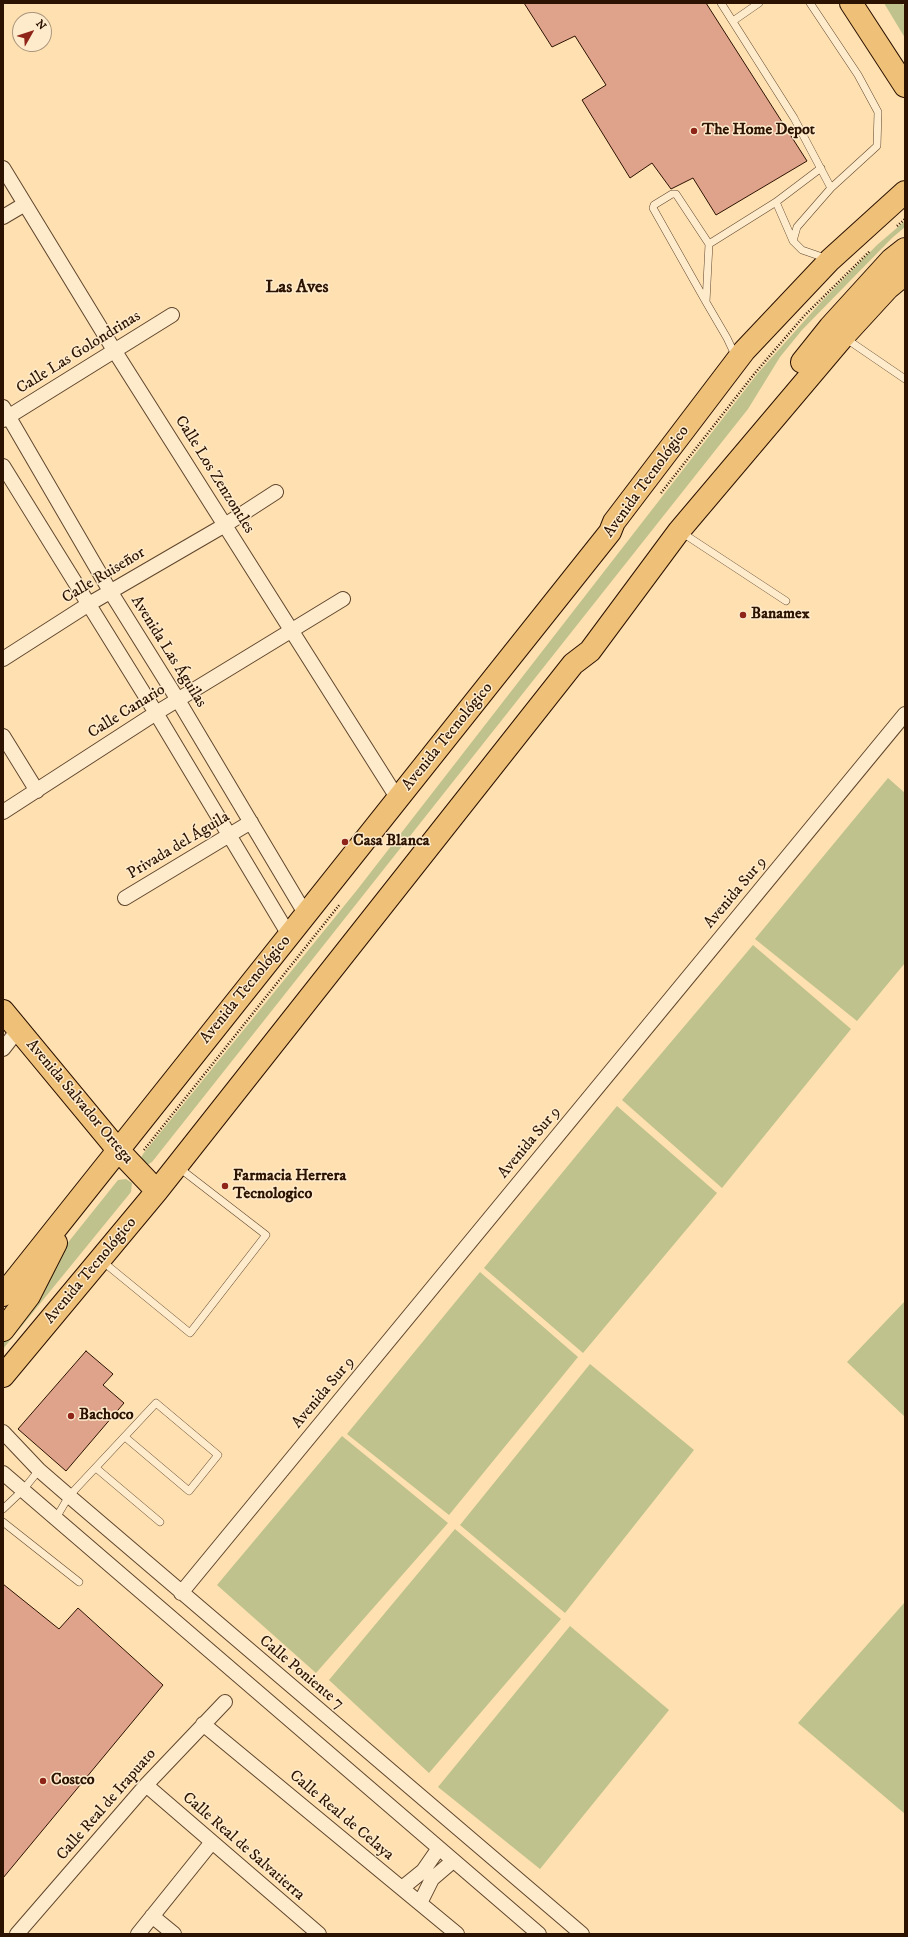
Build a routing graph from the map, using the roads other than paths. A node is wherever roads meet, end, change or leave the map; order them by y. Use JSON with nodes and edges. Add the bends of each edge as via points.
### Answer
{"nodes":[{"id":1,"x":721,"y":3,"type":"edge"},
{"id":2,"x":759,"y":3,"type":"edge"},
{"id":3,"x":810,"y":3,"type":"edge"},
{"id":4,"x":851,"y":3,"type":"edge"},
{"id":5,"x":734,"y":21,"type":"junction"},
{"id":6,"x":905,"y":86,"type":"edge"},
{"id":7,"x":3,"y":168,"type":"edge"},
{"id":8,"x":821,"y":168,"type":"junction"},
{"id":9,"x":831,"y":188,"type":"junction"},
{"id":10,"x":905,"y":192,"type":"edge"},
{"id":11,"x":776,"y":202,"type":"junction"},
{"id":12,"x":25,"y":204,"type":"junction"},
{"id":13,"x":905,"y":205,"type":"edge"},
{"id":14,"x":3,"y":217,"type":"edge"},
{"id":15,"x":793,"y":241,"type":"junction"},
{"id":16,"x":709,"y":244,"type":"junction"},
{"id":17,"x":905,"y":249,"type":"edge"},
{"id":18,"x":830,"y":260,"type":"junction"},
{"id":19,"x":905,"y":274,"type":"edge"},
{"id":20,"x":706,"y":302,"type":"junction"},
{"id":21,"x":172,"y":315,"type":"dead end"},
{"id":22,"x":843,"y":337,"type":"junction"},
{"id":23,"x":114,"y":350,"type":"junction"},
{"id":24,"x":738,"y":361,"type":"junction"},
{"id":25,"x":905,"y":379,"type":"edge"},
{"id":26,"x":5,"y":414,"type":"edge"},
{"id":27,"x":3,"y":466,"type":"edge"},
{"id":28,"x":276,"y":492,"type":"dead end"},
{"id":29,"x":225,"y":525,"type":"junction"},
{"id":30,"x":679,"y":531,"type":"junction"},
{"id":31,"x":610,"y":532,"type":"junction"},
{"id":32,"x":110,"y":591,"type":"junction"},
{"id":33,"x":343,"y":599,"type":"dead end"},
{"id":34,"x":786,"y":601,"type":"dead end"},
{"id":35,"x":89,"y":604,"type":"junction"},
{"id":36,"x":292,"y":631,"type":"junction"},
{"id":37,"x":3,"y":659,"type":"edge"},
{"id":38,"x":573,"y":664,"type":"junction"},
{"id":39,"x":178,"y":700,"type":"junction"},
{"id":40,"x":156,"y":713,"type":"junction"},
{"id":41,"x":905,"y":714,"type":"edge"},
{"id":42,"x":3,"y":736,"type":"edge"},
{"id":43,"x":37,"y":791,"type":"junction"},
{"id":44,"x":398,"y":799,"type":"junction"},
{"id":45,"x":3,"y":812,"type":"edge"},
{"id":46,"x":251,"y":822,"type":"junction"},
{"id":47,"x":229,"y":835,"type":"junction"},
{"id":48,"x":125,"y":898,"type":"dead end"},
{"id":49,"x":306,"y":915,"type":"junction"},
{"id":50,"x":289,"y":935,"type":"junction"},
{"id":51,"x":3,"y":1011,"type":"edge"},
{"id":52,"x":18,"y":1030,"type":"junction"},
{"id":53,"x":3,"y":1048,"type":"edge"},
{"id":54,"x":118,"y":1150,"type":"junction"},
{"id":55,"x":177,"y":1166,"type":"junction"},
{"id":56,"x":157,"y":1191,"type":"junction"},
{"id":57,"x":75,"y":1204,"type":"junction"},
{"id":58,"x":100,"y":1260,"type":"junction"},
{"id":59,"x":3,"y":1295,"type":"edge"},
{"id":60,"x":3,"y":1330,"type":"edge"},
{"id":61,"x":3,"y":1376,"type":"edge"},
{"id":62,"x":3,"y":1432,"type":"edge"},
{"id":63,"x":125,"y":1437,"type":"junction"},
{"id":64,"x":96,"y":1468,"type":"junction"},
{"id":65,"x":40,"y":1470,"type":"junction"},
{"id":66,"x":3,"y":1473,"type":"edge"},
{"id":67,"x":23,"y":1490,"type":"junction"},
{"id":68,"x":69,"y":1496,"type":"junction"},
{"id":69,"x":3,"y":1509,"type":"edge"},
{"id":70,"x":56,"y":1518,"type":"junction"},
{"id":71,"x":3,"y":1522,"type":"edge"},
{"id":72,"x":160,"y":1522,"type":"dead end"},
{"id":73,"x":79,"y":1582,"type":"dead end"},
{"id":74,"x":181,"y":1592,"type":"junction"},
{"id":75,"x":225,"y":1702,"type":"dead end"},
{"id":76,"x":203,"y":1724,"type":"junction"},
{"id":77,"x":146,"y":1785,"type":"junction"},
{"id":78,"x":212,"y":1842,"type":"junction"},
{"id":79,"x":439,"y":1848,"type":"junction"},
{"id":80,"x":453,"y":1862,"type":"junction"},
{"id":81,"x":402,"y":1888,"type":"junction"},
{"id":82,"x":420,"y":1904,"type":"junction"},
{"id":83,"x":152,"y":1916,"type":"junction"},
{"id":84,"x":17,"y":1934,"type":"edge"},
{"id":85,"x":138,"y":1934,"type":"edge"},
{"id":86,"x":174,"y":1934,"type":"edge"},
{"id":87,"x":319,"y":1934,"type":"edge"},
{"id":88,"x":457,"y":1934,"type":"edge"},
{"id":89,"x":539,"y":1934,"type":"edge"},
{"id":90,"x":582,"y":1934,"type":"edge"}],
"edges":[{"from":1,"to":5,"type":"lane"},
{"from":2,"to":5,"type":"lane"},
{"from":3,"to":9,"type":"lane","via":[[858,75],[878,112],[877,146]]},
{"from":4,"to":6,"type":"main road"},
{"from":5,"to":8,"type":"lane","via":[[794,118]]},
{"from":7,"to":12,"type":"street","name":"Calle Los Zenzontles"},
{"from":8,"to":9,"type":"lane"},
{"from":8,"to":11,"type":"lane"},
{"from":9,"to":15,"type":"lane","via":[[797,227]]},
{"from":10,"to":18,"type":"main road","name":"Avenida Tecnológico"},
{"from":11,"to":15,"type":"lane"},
{"from":11,"to":16,"type":"lane"},
{"from":12,"to":14,"type":"street"},
{"from":12,"to":23,"type":"street","name":"Calle Los Zenzontles"},
{"from":13,"to":31,"type":"main road","via":[[858,247],[796,310],[752,359]]},
{"from":15,"to":18,"type":"lane","via":[[802,250]]},
{"from":16,"to":20,"type":"lane"},
{"from":16,"to":20,"type":"lane","via":[[676,194],[654,205],[653,208]]},
{"from":17,"to":38,"type":"main road","via":[[891,260],[830,327],[633,578]]},
{"from":18,"to":24,"type":"main road","name":"Avenida Tecnológico","via":[[744,351]]},
{"from":19,"to":22,"type":"main road","name":"Avenida Tecnológico","via":[[888,288]]},
{"from":20,"to":24,"type":"lane"},
{"from":21,"to":23,"type":"street","name":"Calle Las Golondrinas"},
{"from":22,"to":25,"type":"lane"},
{"from":22,"to":30,"type":"main road","name":"Avenida Tecnológico"},
{"from":23,"to":26,"type":"street","name":"Calle Las Golondrinas"},
{"from":23,"to":29,"type":"street","name":"Calle Los Zenzontles"},
{"from":24,"to":31,"type":"main road","name":"Avenida Tecnológico","via":[[614,522]]},
{"from":26,"to":32,"type":"street","name":"Avenida Las Águilas"},
{"from":27,"to":35,"type":"street"},
{"from":28,"to":29,"type":"street","name":"Calle Ruiseñor"},
{"from":29,"to":32,"type":"street","name":"Calle Ruiseñor"},
{"from":29,"to":36,"type":"street","name":"Calle Los Zenzontles"},
{"from":30,"to":34,"type":"lane"},
{"from":30,"to":38,"type":"main road","name":"Avenida Tecnológico","via":[[590,651]]},
{"from":31,"to":44,"type":"main road","name":"Avenida Tecnológico"},
{"from":32,"to":35,"type":"street","name":"Calle Ruiseñor"},
{"from":32,"to":39,"type":"street","name":"Avenida Las Águilas"},
{"from":33,"to":36,"type":"street","name":"Calle Canario"},
{"from":35,"to":37,"type":"street","name":"Calle Ruiseñor"},
{"from":35,"to":40,"type":"street"},
{"from":36,"to":39,"type":"street","name":"Calle Canario"},
{"from":36,"to":44,"type":"street","name":"Calle Los Zenzontles"},
{"from":38,"to":55,"type":"main road","name":"Avenida Tecnológico"},
{"from":39,"to":40,"type":"street","name":"Calle Canario"},
{"from":39,"to":46,"type":"street","name":"Avenida Las Águilas"},
{"from":40,"to":43,"type":"street","name":"Calle Canario"},
{"from":40,"to":47,"type":"street"},
{"from":41,"to":74,"type":"street","name":"Avenida Sur 9"},
{"from":42,"to":43,"type":"street"},
{"from":43,"to":45,"type":"street","name":"Calle Canario"},
{"from":44,"to":49,"type":"main road","name":"Avenida Tecnológico"},
{"from":46,"to":47,"type":"street","name":"Privada del Águila"},
{"from":46,"to":49,"type":"street","name":"Avenida Las Águilas"},
{"from":47,"to":48,"type":"street","name":"Privada del Águila"},
{"from":47,"to":50,"type":"street"},
{"from":49,"to":50,"type":"main road","name":"Avenida Tecnológico"},
{"from":50,"to":54,"type":"main road","name":"Avenida Tecnológico"},
{"from":51,"to":52,"type":"main road","name":"Avenida Salvador Ortega"},
{"from":52,"to":53,"type":"street"},
{"from":52,"to":54,"type":"main road","name":"Avenida Salvador Ortega"},
{"from":54,"to":56,"type":"main road","name":"Avenida Salvador Ortega"},
{"from":54,"to":57,"type":"main road","name":"Avenida Tecnológico"},
{"from":55,"to":56,"type":"main road","name":"Avenida Tecnológico"},
{"from":55,"to":58,"type":"lane","via":[[266,1235],[190,1333]]},
{"from":56,"to":58,"type":"main road","name":"Avenida Tecnológico"},
{"from":57,"to":59,"type":"main road","name":"Avenida Tecnológico"},
{"from":57,"to":60,"type":"main road","via":[[29,1296]]},
{"from":58,"to":61,"type":"main road","name":"Avenida Tecnológico"},
{"from":62,"to":65,"type":"street","name":"Calle Poniente 7"},
{"from":63,"to":63,"type":"lane","via":[[189,1491],[218,1455],[156,1403]]},
{"from":63,"to":64,"type":"lane"},
{"from":64,"to":68,"type":"lane"},
{"from":64,"to":72,"type":"lane"},
{"from":65,"to":67,"type":"lane"},
{"from":65,"to":68,"type":"street","name":"Calle Poniente 7"},
{"from":66,"to":67,"type":"street"},
{"from":67,"to":69,"type":"lane"},
{"from":67,"to":70,"type":"street"},
{"from":68,"to":70,"type":"lane"},
{"from":68,"to":74,"type":"street","name":"Calle Poniente 7"},
{"from":70,"to":79,"type":"street"},
{"from":71,"to":73,"type":"lane"},
{"from":74,"to":90,"type":"street","name":"Calle Poniente 7"},
{"from":75,"to":76,"type":"street","name":"Calle Real de Irapuato"},
{"from":76,"to":77,"type":"street","name":"Calle Real de Irapuato"},
{"from":76,"to":81,"type":"street","name":"Calle Real de Celaya"},
{"from":77,"to":78,"type":"street","name":"Calle Real de Salvatierra"},
{"from":77,"to":84,"type":"street","name":"Calle Real de Irapuato"},
{"from":78,"to":83,"type":"street"},
{"from":78,"to":87,"type":"street","name":"Calle Real de Salvatierra"},
{"from":79,"to":80,"type":"street"},
{"from":79,"to":81,"type":"street","via":[[422,1871]]},
{"from":80,"to":82,"type":"street","via":[[432,1879]]},
{"from":80,"to":89,"type":"street"},
{"from":81,"to":82,"type":"street","name":"Calle Real de Celaya"},
{"from":82,"to":88,"type":"street","name":"Calle Real de Celaya"},
{"from":83,"to":85,"type":"street"},
{"from":83,"to":86,"type":"street"}]}
